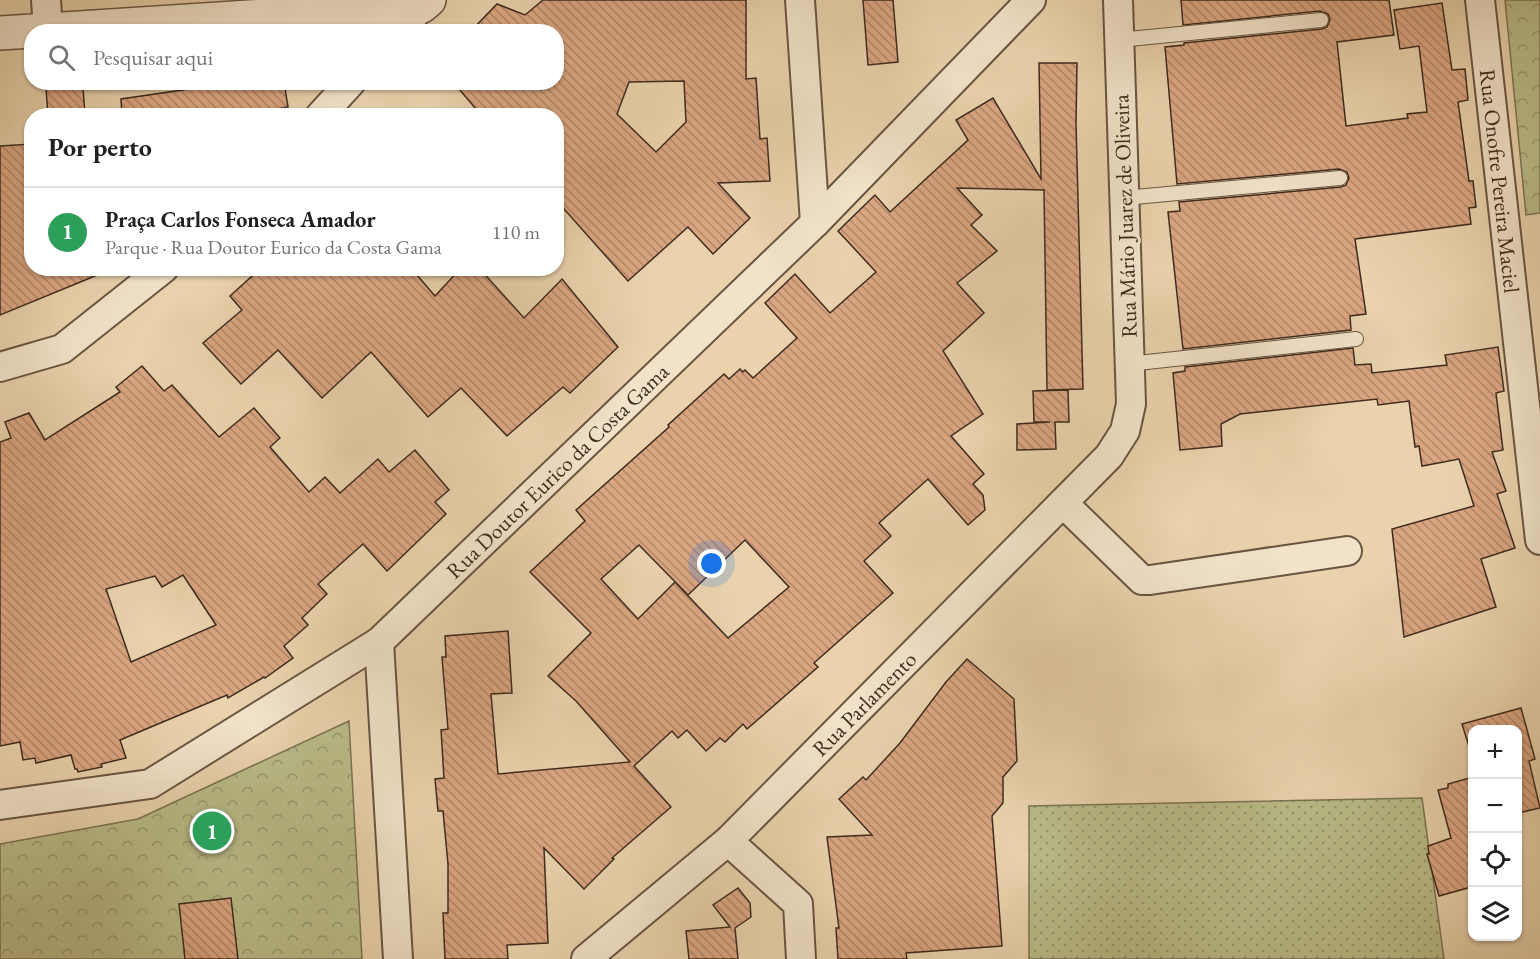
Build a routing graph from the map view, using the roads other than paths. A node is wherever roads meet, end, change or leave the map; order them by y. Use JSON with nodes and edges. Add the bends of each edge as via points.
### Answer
{"nodes":[{"id":1,"x":800,"y":0,"type":"edge"},
{"id":2,"x":1031,"y":0,"type":"edge"},
{"id":3,"x":1118,"y":0,"type":"edge"},
{"id":4,"x":1480,"y":0,"type":"edge"},
{"id":5,"x":425,"y":3,"type":"edge"},
{"id":6,"x":47,"y":15,"type":"edge"},
{"id":7,"x":1321,"y":20,"type":"dead end"},
{"id":8,"x":405,"y":24,"type":"edge"},
{"id":9,"x":0,"y":33,"type":"edge"},
{"id":10,"x":1119,"y":40,"type":"junction"},
{"id":11,"x":344,"y":90,"type":"edge"},
{"id":12,"x":327,"y":108,"type":"edge"},
{"id":13,"x":1340,"y":178,"type":"dead end"},
{"id":14,"x":1124,"y":198,"type":"junction"},
{"id":15,"x":815,"y":223,"type":"junction"},
{"id":16,"x":154,"y":276,"type":"edge"},
{"id":17,"x":1356,"y":339,"type":"dead end"},
{"id":18,"x":1129,"y":363,"type":"junction"},
{"id":19,"x":0,"y":367,"type":"edge"},
{"id":20,"x":1125,"y":431,"type":"joint"},
{"id":21,"x":1063,"y":503,"type":"junction"},
{"id":22,"x":1540,"y":540,"type":"edge"},
{"id":23,"x":1347,"y":551,"type":"dead end"},
{"id":24,"x":379,"y":642,"type":"junction"},
{"id":25,"x":0,"y":805,"type":"edge"},
{"id":26,"x":728,"y":841,"type":"junction"},
{"id":27,"x":398,"y":959,"type":"edge"},
{"id":28,"x":586,"y":959,"type":"edge"},
{"id":29,"x":801,"y":959,"type":"edge"}],
"edges":[{"from":1,"to":15,"type":"street"},
{"from":2,"to":15,"type":"street","name":"Rua Doutor Eurico da Costa Gama"},
{"from":3,"to":10,"type":"street","name":"Rua Mário Juarez de Oliveira"},
{"from":4,"to":22,"type":"street","name":"Rua Onofre Pereira Maciel"},
{"from":5,"to":6,"type":"street"},
{"from":5,"to":8,"type":"street"},
{"from":6,"to":9,"type":"street"},
{"from":7,"to":10,"type":"lane"},
{"from":10,"to":14,"type":"street","name":"Rua Mário Juarez de Oliveira"},
{"from":11,"to":12,"type":"street"},
{"from":13,"to":14,"type":"lane"},
{"from":14,"to":18,"type":"street","name":"Rua Mário Juarez de Oliveira"},
{"from":15,"to":24,"type":"street","name":"Rua Doutor Eurico da Costa Gama"},
{"from":16,"to":19,"type":"street","via":[[62,349]]},
{"from":17,"to":18,"type":"lane"},
{"from":18,"to":20,"type":"street","name":"Rua Mário Juarez de Oliveira","via":[[1131,404]]},
{"from":20,"to":21,"type":"street","name":"Rua Parlamento","via":[[1109,456]]},
{"from":21,"to":23,"type":"street","via":[[1142,580]]},
{"from":21,"to":26,"type":"street","name":"Rua Parlamento"},
{"from":24,"to":25,"type":"street","name":"Rua Doutor Eurico da Costa Gama","via":[[150,784]]},
{"from":24,"to":27,"type":"street"},
{"from":26,"to":28,"type":"street","name":"Rua Parlamento"},
{"from":26,"to":29,"type":"street","via":[[798,904]]}]}
